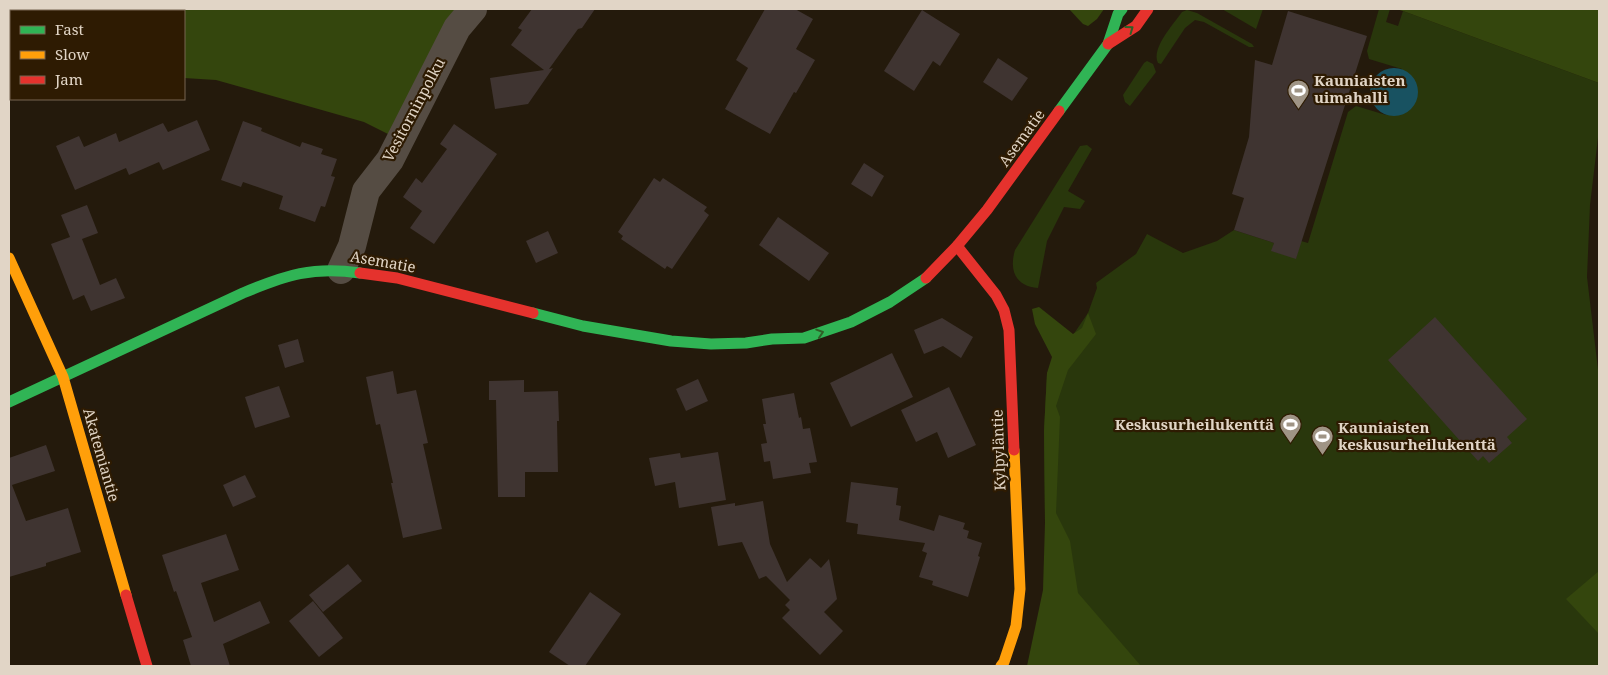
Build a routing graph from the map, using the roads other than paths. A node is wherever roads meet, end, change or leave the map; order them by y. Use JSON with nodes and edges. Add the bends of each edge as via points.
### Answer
{"nodes":[{"id":1,"x":473,"y":9,"type":"edge"},
{"id":2,"x":1122,"y":9,"type":"edge"},
{"id":3,"x":1148,"y":9,"type":"edge"},
{"id":4,"x":1108,"y":44,"type":"junction"},
{"id":5,"x":957,"y":246,"type":"junction"},
{"id":6,"x":9,"y":258,"type":"edge"},
{"id":7,"x":925,"y":263,"type":"dead end"},
{"id":8,"x":341,"y":270,"type":"junction"},
{"id":9,"x":795,"y":326,"type":"dead end"},
{"id":10,"x":772,"y":339,"type":"junction"},
{"id":11,"x":63,"y":377,"type":"junction"},
{"id":12,"x":9,"y":402,"type":"edge"},
{"id":13,"x":147,"y":666,"type":"edge"},
{"id":14,"x":1000,"y":666,"type":"edge"}],
"edges":[{"from":1,"to":8,"type":"street","name":"Vesitorninpolku","via":[[457,28],[390,160],[366,191],[352,246]]},
{"from":2,"to":4,"type":"street","name":"Asematie"},
{"from":4,"to":3,"type":"street","name":"Asematie","one_way":true,"via":[[1136,26]]},
{"from":4,"to":5,"type":"street","name":"Asematie","via":[[993,203]]},
{"from":5,"to":7,"type":"street","name":"Asematie"},
{"from":10,"to":5,"type":"street","name":"Asematie","one_way":true,"via":[[804,338],[851,322],[923,281]]},
{"from":5,"to":14,"type":"street","name":"Kylpyläntie","via":[[996,295],[1009,330],[1020,590],[1016,626]]},
{"from":6,"to":11,"type":"street","name":"Akatemiantie"},
{"from":8,"to":10,"type":"street","name":"Asematie","via":[[396,278],[583,326],[633,335],[711,344]]},
{"from":8,"to":11,"type":"street","name":"Asematie","via":[[309,272],[276,280]]},
{"from":9,"to":10,"type":"street","name":"Asematie"},
{"from":11,"to":12,"type":"street","name":"Asematie"},
{"from":11,"to":13,"type":"street","name":"Akatemiantie"}]}
